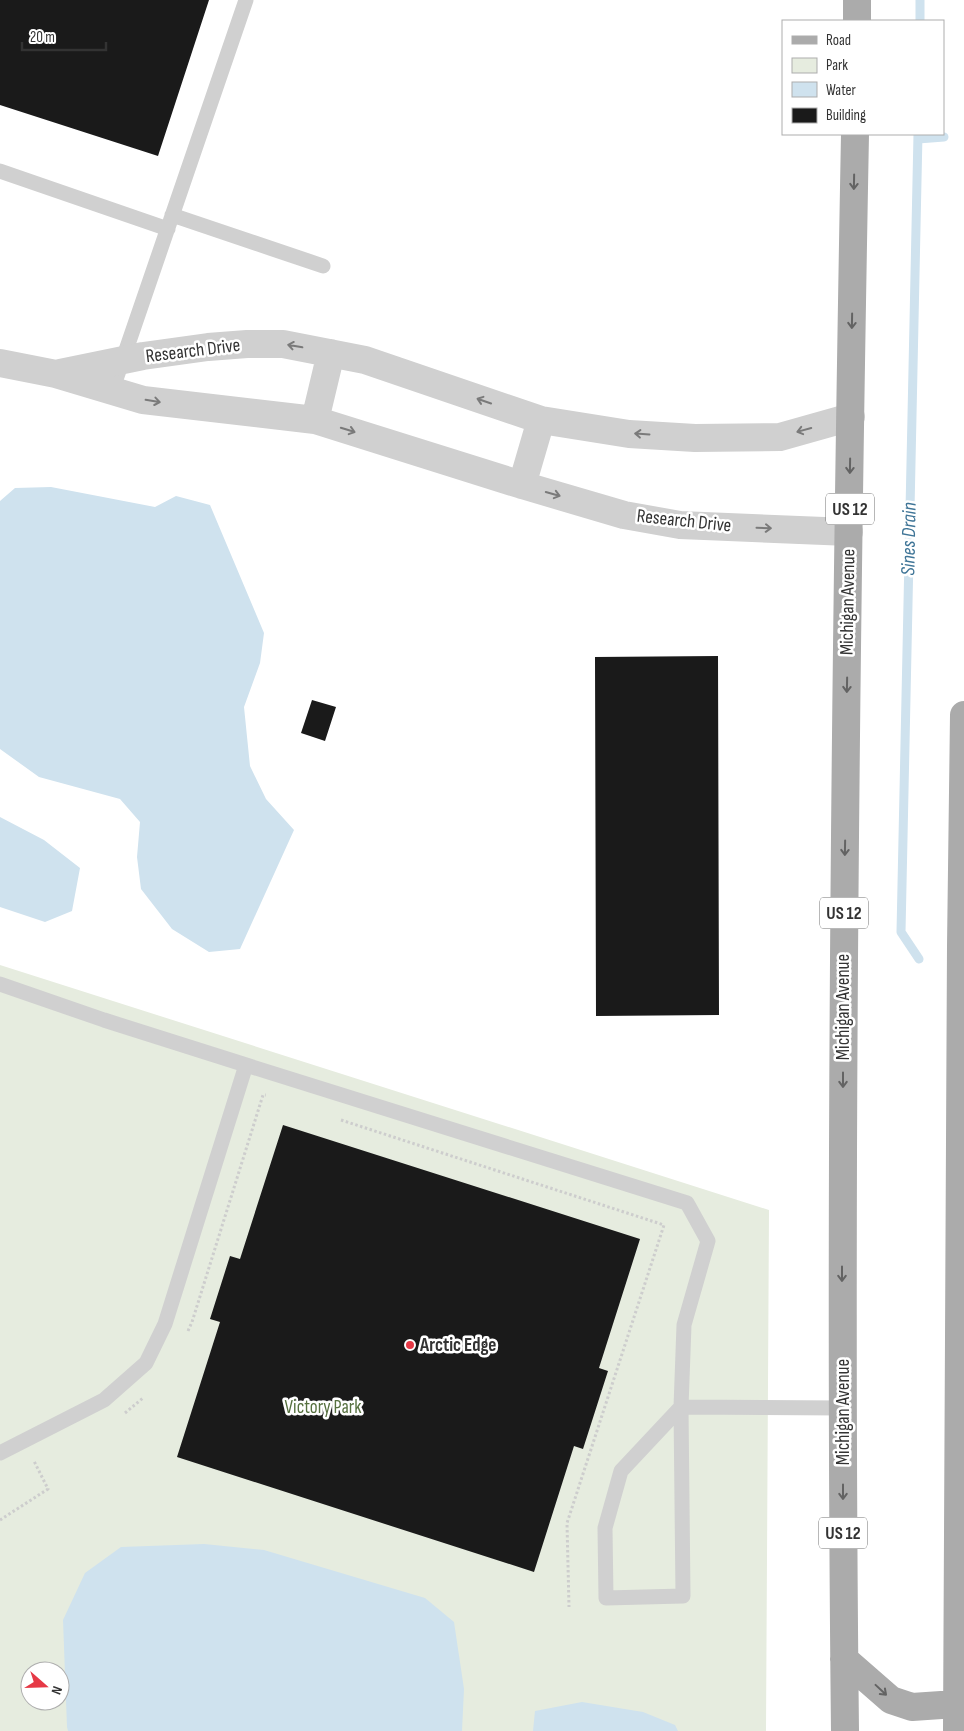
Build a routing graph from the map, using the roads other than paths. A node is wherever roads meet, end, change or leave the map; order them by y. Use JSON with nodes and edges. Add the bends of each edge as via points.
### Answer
{"nodes":[{"id":1,"x":246,"y":0,"type":"edge"},
{"id":2,"x":857,"y":0,"type":"edge"},
{"id":3,"x":856,"y":20,"type":"edge"},
{"id":4,"x":855,"y":135,"type":"edge"},
{"id":5,"x":0,"y":171,"type":"edge"},
{"id":6,"x":170,"y":222,"type":"junction"},
{"id":7,"x":323,"y":266,"type":"dead end"},
{"id":8,"x":331,"y":353,"type":"junction"},
{"id":9,"x":123,"y":361,"type":"junction"},
{"id":10,"x":0,"y":363,"type":"edge"},
{"id":11,"x":56,"y":374,"type":"junction"},
{"id":12,"x":112,"y":391,"type":"junction"},
{"id":13,"x":851,"y":417,"type":"junction"},
{"id":14,"x":316,"y":420,"type":"junction"},
{"id":15,"x":541,"y":420,"type":"junction"},
{"id":16,"x":522,"y":485,"type":"junction"},
{"id":17,"x":849,"y":532,"type":"junction"},
{"id":18,"x":964,"y":715,"type":"edge"},
{"id":19,"x":963,"y":822,"type":"edge"},
{"id":20,"x":0,"y":984,"type":"edge"},
{"id":21,"x":246,"y":1065,"type":"junction"},
{"id":22,"x":962,"y":1086,"type":"edge"},
{"id":23,"x":681,"y":1407,"type":"junction"},
{"id":24,"x":842,"y":1408,"type":"junction"},
{"id":25,"x":0,"y":1453,"type":"edge"},
{"id":26,"x":844,"y":1659,"type":"junction"},
{"id":27,"x":956,"y":1704,"type":"junction"},
{"id":28,"x":845,"y":1731,"type":"edge"},
{"id":29,"x":957,"y":1731,"type":"edge"}],
"edges":[{"from":1,"to":6,"type":"lane"},
{"from":2,"to":3,"type":"main road"},
{"from":4,"to":13,"type":"main road","name":"Michigan Avenue","number":"US 12","one_way":true},
{"from":5,"to":6,"type":"lane"},
{"from":6,"to":7,"type":"lane"},
{"from":6,"to":9,"type":"lane"},
{"from":8,"to":9,"type":"street","name":"Research Drive","one_way":true,"via":[[283,344],[247,344]]},
{"from":8,"to":14,"type":"street"},
{"from":15,"to":8,"type":"street","name":"Research Drive","one_way":true,"via":[[365,360]]},
{"from":9,"to":11,"type":"street","name":"Research Drive"},
{"from":9,"to":12,"type":"lane"},
{"from":10,"to":11,"type":"street","name":"Research Drive"},
{"from":11,"to":12,"type":"street","name":"Research Drive"},
{"from":12,"to":14,"type":"street","name":"Research Drive","one_way":true,"via":[[175,405]]},
{"from":13,"to":15,"type":"street","name":"Research Drive","one_way":true,"via":[[780,437],[694,438],[629,434]]},
{"from":13,"to":17,"type":"main road","name":"Michigan Avenue","number":"US 12","one_way":true},
{"from":14,"to":16,"type":"street","name":"Research Drive","one_way":true},
{"from":15,"to":16,"type":"street"},
{"from":16,"to":17,"type":"street","name":"Research Drive","one_way":true,"via":[[624,515],[680,525]]},
{"from":17,"to":24,"type":"main road","name":"Michigan Avenue","number":"US 12","one_way":true,"via":[[843,963]]},
{"from":18,"to":19,"type":"main road"},
{"from":19,"to":22,"type":"main road"},
{"from":20,"to":21,"type":"lane"},
{"from":21,"to":23,"type":"lane","via":[[687,1203],[708,1241],[684,1325]]},
{"from":21,"to":25,"type":"lane","via":[[165,1324],[146,1363],[104,1400]]},
{"from":22,"to":27,"type":"main road"},
{"from":23,"to":23,"type":"lane","via":[[683,1596],[606,1598],[604,1528],[621,1471]]},
{"from":23,"to":24,"type":"lane"},
{"from":24,"to":26,"type":"main road","name":"Michigan Avenue","number":"US 12","one_way":true},
{"from":26,"to":27,"type":"main road","one_way":true,"via":[[891,1700],[912,1707]]},
{"from":26,"to":28,"type":"main road","name":"Michigan Avenue","number":"US 12"},
{"from":27,"to":29,"type":"main road"}]}
